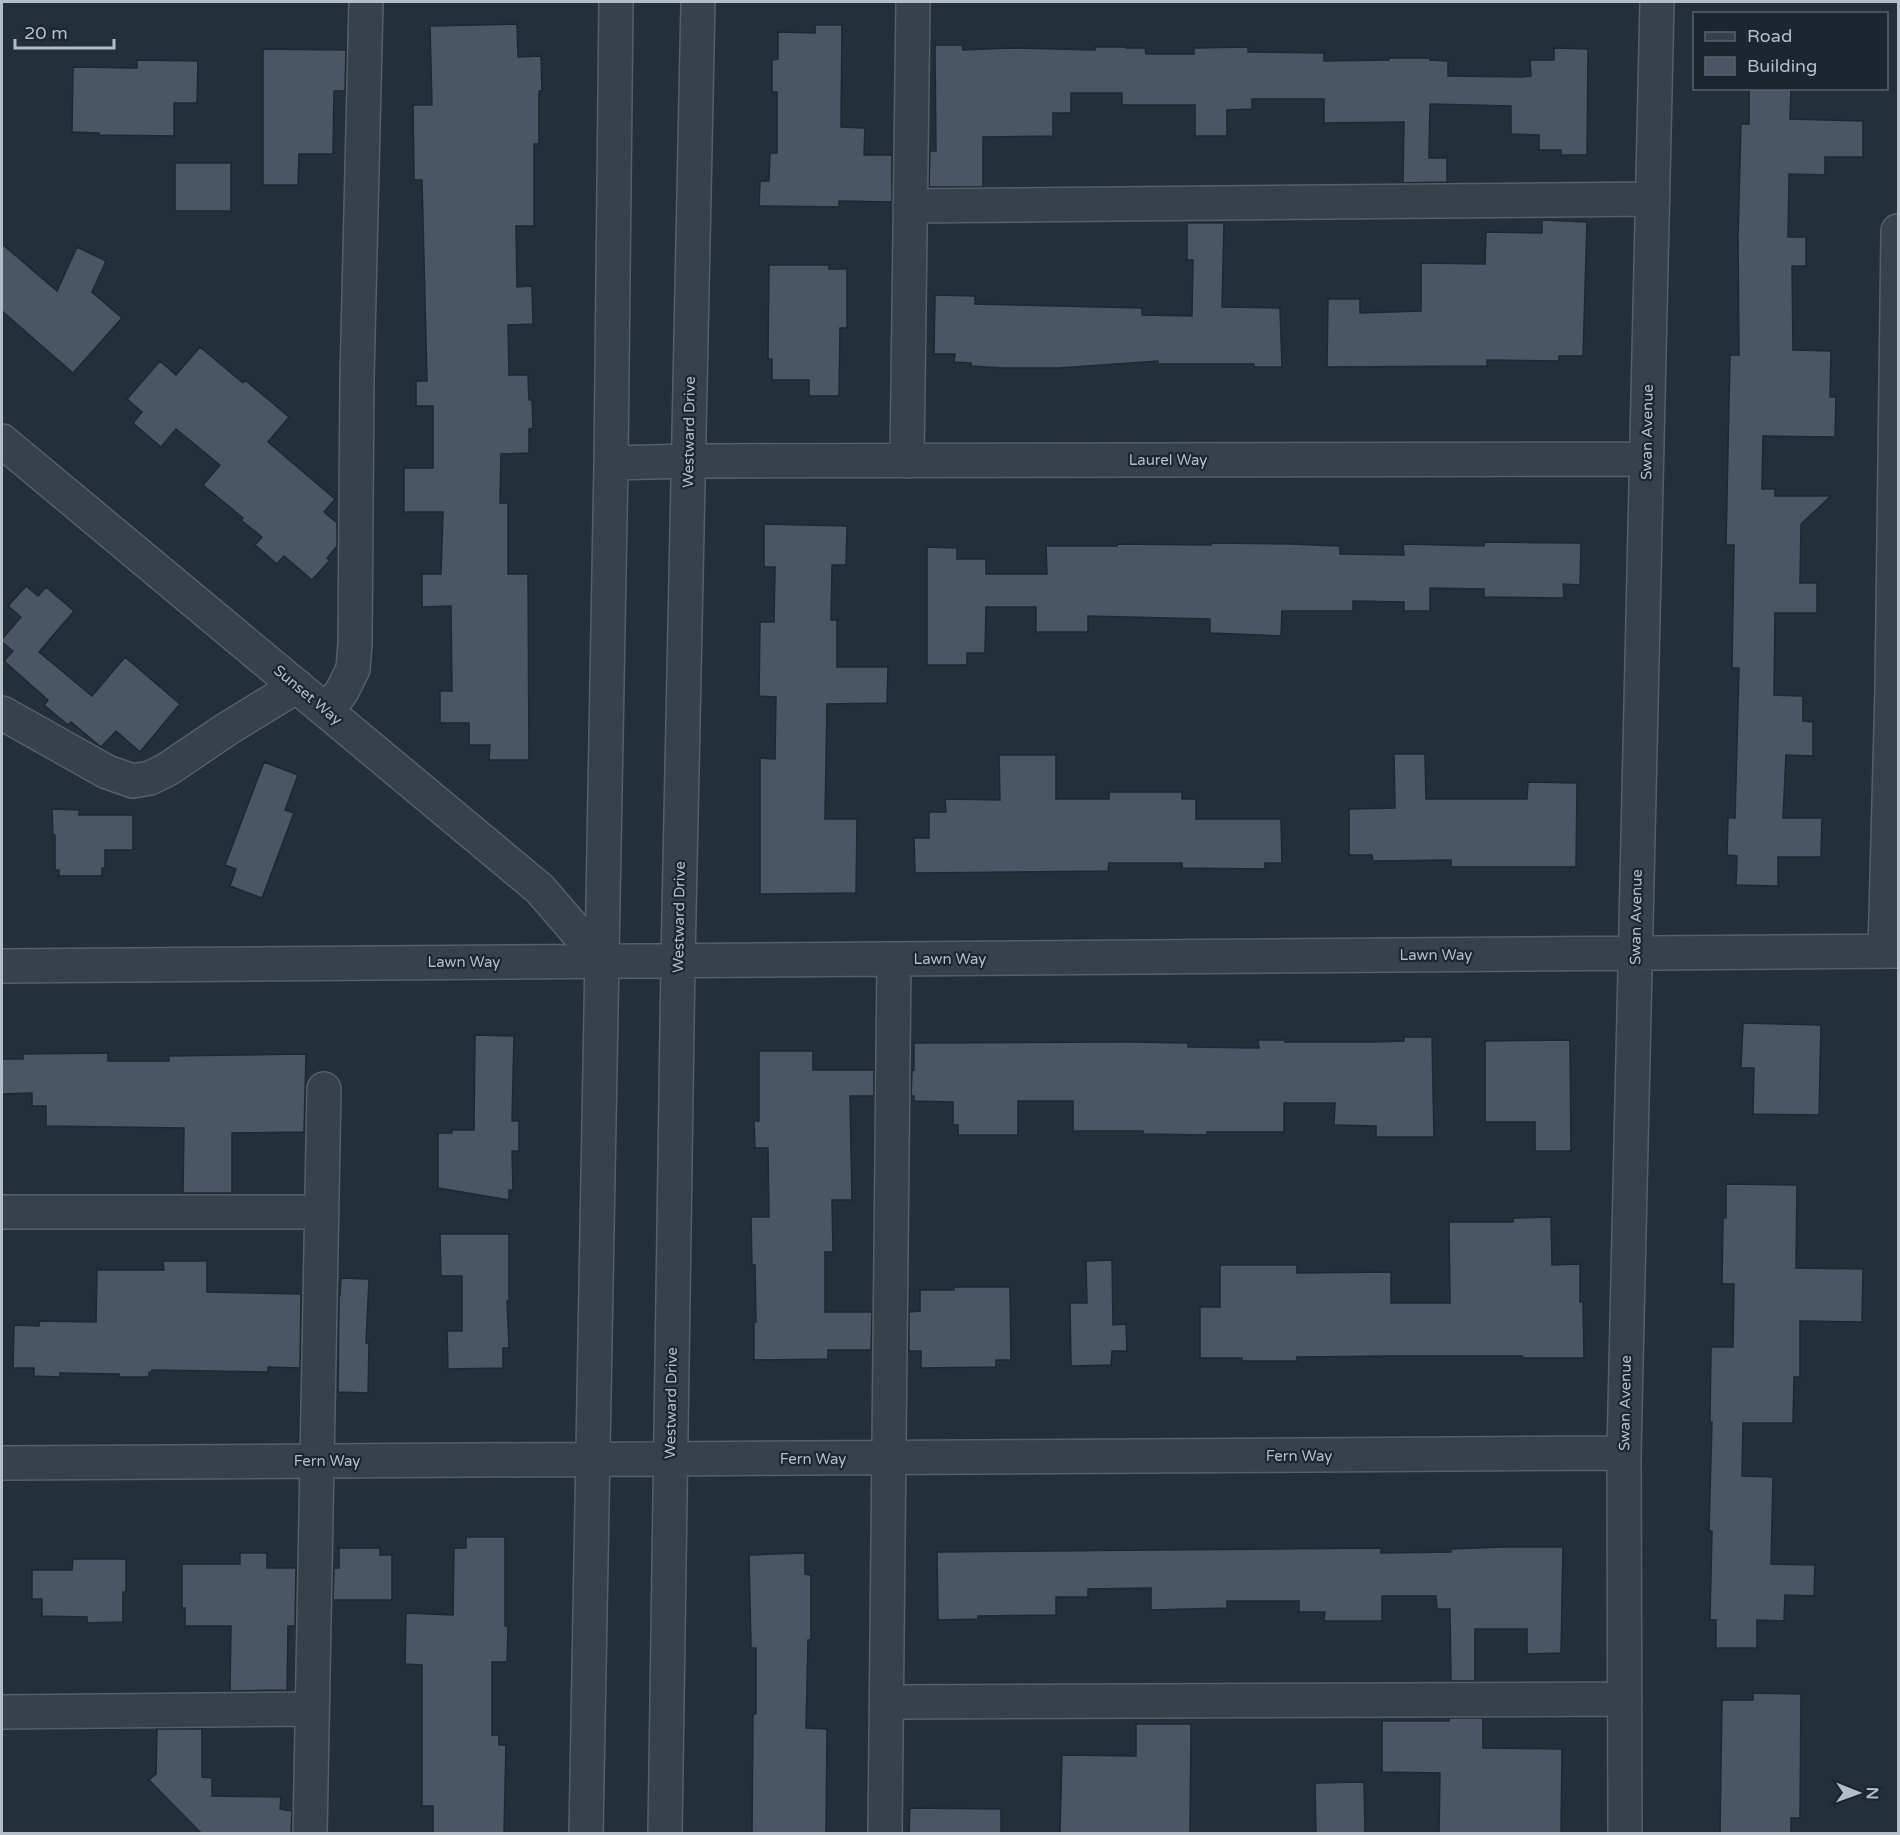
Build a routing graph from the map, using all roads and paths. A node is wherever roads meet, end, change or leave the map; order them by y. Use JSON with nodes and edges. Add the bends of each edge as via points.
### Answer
{"nodes":[{"id":1,"x":366,"y":2,"type":"edge"},
{"id":2,"x":616,"y":2,"type":"edge"},
{"id":3,"x":698,"y":2,"type":"edge"},
{"id":4,"x":913,"y":2,"type":"edge"},
{"id":5,"x":1657,"y":2,"type":"edge"},
{"id":6,"x":1653,"y":199,"type":"junction"},
{"id":7,"x":910,"y":206,"type":"junction"},
{"id":8,"x":1899,"y":231,"type":"edge"},
{"id":9,"x":2,"y":441,"type":"edge"},
{"id":10,"x":1647,"y":459,"type":"junction"},
{"id":11,"x":688,"y":461,"type":"junction"},
{"id":12,"x":907,"y":461,"type":"junction"},
{"id":13,"x":611,"y":463,"type":"junction"},
{"id":14,"x":297,"y":686,"type":"junction"},
{"id":15,"x":327,"y":711,"type":"junction"},
{"id":16,"x":2,"y":713,"type":"edge"},
{"id":17,"x":1892,"y":951,"type":"edge"},
{"id":18,"x":1636,"y":953,"type":"junction"},
{"id":19,"x":894,"y":959,"type":"junction"},
{"id":20,"x":602,"y":961,"type":"junction"},
{"id":21,"x":678,"y":961,"type":"junction"},
{"id":22,"x":2,"y":966,"type":"edge"},
{"id":23,"x":324,"y":1089,"type":"dead end"},
{"id":24,"x":2,"y":1212,"type":"edge"},
{"id":25,"x":322,"y":1212,"type":"junction"},
{"id":26,"x":1624,"y":1454,"type":"junction"},
{"id":27,"x":889,"y":1458,"type":"junction"},
{"id":28,"x":592,"y":1460,"type":"junction"},
{"id":29,"x":670,"y":1460,"type":"junction"},
{"id":30,"x":317,"y":1461,"type":"junction"},
{"id":31,"x":2,"y":1463,"type":"edge"},
{"id":32,"x":1625,"y":1699,"type":"junction"},
{"id":33,"x":887,"y":1702,"type":"junction"},
{"id":34,"x":312,"y":1709,"type":"junction"},
{"id":35,"x":2,"y":1712,"type":"edge"},
{"id":36,"x":310,"y":1833,"type":"edge"},
{"id":37,"x":586,"y":1833,"type":"edge"},
{"id":38,"x":665,"y":1833,"type":"edge"},
{"id":39,"x":885,"y":1833,"type":"edge"},
{"id":40,"x":1625,"y":1833,"type":"edge"}],
"edges":[{"from":1,"to":15,"type":"street","via":[[354,661],[342,692]]},
{"from":2,"to":13,"type":"street"},
{"from":3,"to":11,"type":"street","name":"Westward Drive"},
{"from":4,"to":7,"type":"street"},
{"from":5,"to":6,"type":"street","name":"Swan Avenue"},
{"from":6,"to":7,"type":"street"},
{"from":6,"to":10,"type":"street","name":"Swan Avenue"},
{"from":7,"to":12,"type":"street"},
{"from":8,"to":17,"type":"street"},
{"from":9,"to":14,"type":"street","name":"Sunset Way"},
{"from":10,"to":12,"type":"street","name":"Laurel Way"},
{"from":10,"to":18,"type":"street","name":"Swan Avenue"},
{"from":11,"to":12,"type":"street","name":"Laurel Way"},
{"from":11,"to":13,"type":"street","name":"Laurel Way"},
{"from":11,"to":21,"type":"street","name":"Westward Drive"},
{"from":13,"to":20,"type":"street"},
{"from":14,"to":15,"type":"street","name":"Sunset Way"},
{"from":14,"to":16,"type":"street","via":[[168,769],[133,781],[107,772]]},
{"from":15,"to":20,"type":"street","name":"Sunset Way","via":[[540,889]]},
{"from":17,"to":18,"type":"street","name":"Lawn Way"},
{"from":18,"to":19,"type":"street","name":"Lawn Way"},
{"from":18,"to":26,"type":"street","name":"Swan Avenue"},
{"from":19,"to":21,"type":"street","name":"Lawn Way"},
{"from":19,"to":27,"type":"street"},
{"from":20,"to":21,"type":"street","name":"Lawn Way"},
{"from":20,"to":22,"type":"street","name":"Lawn Way"},
{"from":20,"to":28,"type":"street"},
{"from":21,"to":29,"type":"street","name":"Westward Drive"},
{"from":23,"to":25,"type":"street"},
{"from":24,"to":25,"type":"street"},
{"from":25,"to":30,"type":"street"},
{"from":26,"to":27,"type":"street","name":"Fern Way"},
{"from":26,"to":32,"type":"street","name":"Swan Avenue"},
{"from":27,"to":29,"type":"street","name":"Fern Way"},
{"from":27,"to":33,"type":"street"},
{"from":28,"to":29,"type":"street","name":"Fern Way"},
{"from":28,"to":30,"type":"street","name":"Fern Way"},
{"from":28,"to":37,"type":"street"},
{"from":29,"to":38,"type":"street","name":"Westward Drive"},
{"from":30,"to":31,"type":"street","name":"Fern Way"},
{"from":30,"to":34,"type":"street"},
{"from":32,"to":33,"type":"street"},
{"from":32,"to":40,"type":"street","name":"Swan Avenue"},
{"from":33,"to":39,"type":"street"},
{"from":34,"to":35,"type":"street"},
{"from":34,"to":36,"type":"street"}]}
